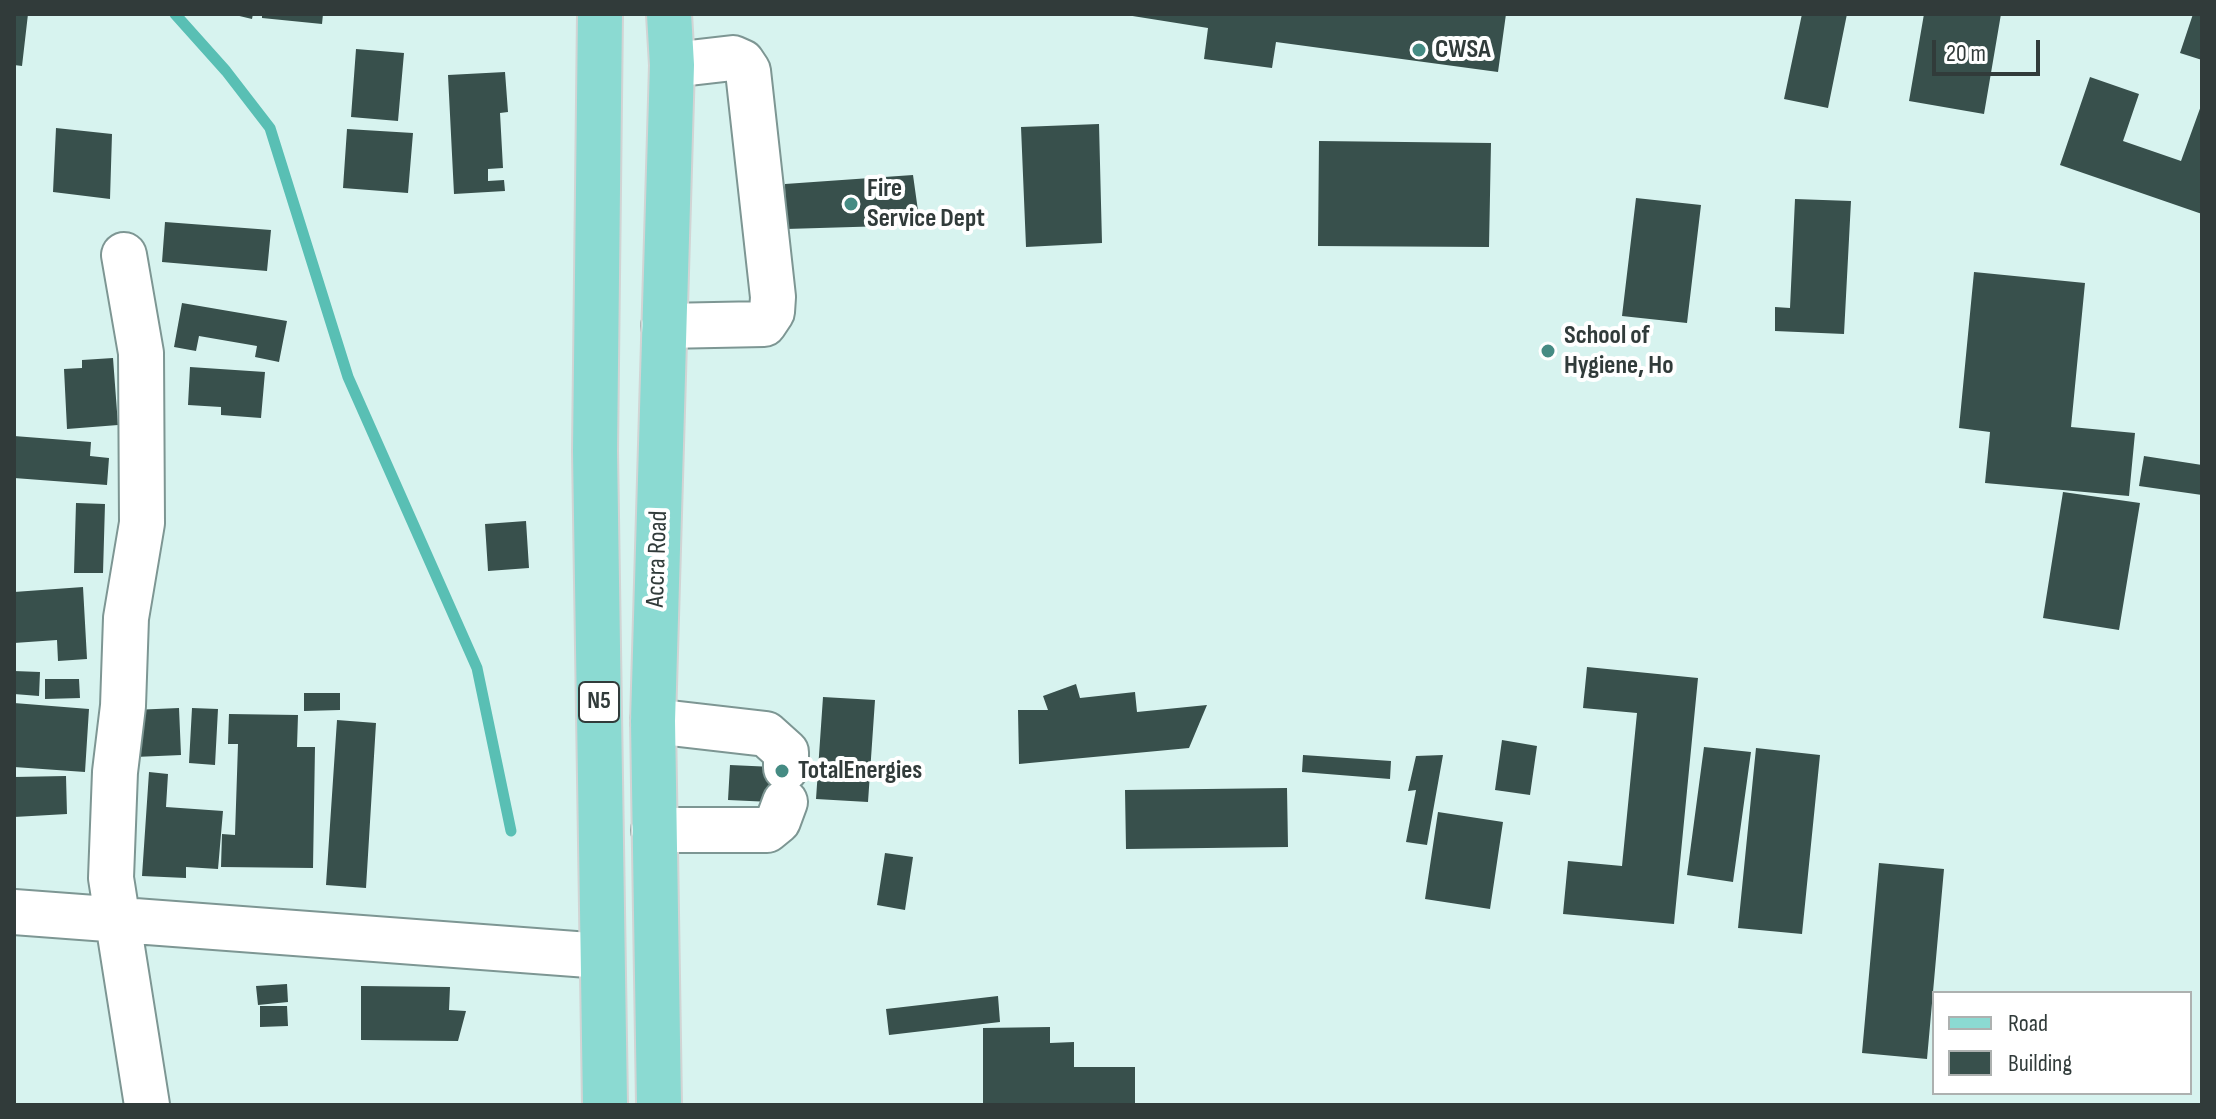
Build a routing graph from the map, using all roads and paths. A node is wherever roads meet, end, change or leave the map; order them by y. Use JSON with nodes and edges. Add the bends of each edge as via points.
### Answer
{"nodes":[{"id":1,"x":600,"y":14,"type":"edge"},
{"id":2,"x":669,"y":14,"type":"edge"},
{"id":3,"x":672,"y":65,"type":"junction"},
{"id":4,"x":124,"y":255,"type":"dead end"},
{"id":5,"x":664,"y":326,"type":"junction"},
{"id":6,"x":653,"y":721,"type":"junction"},
{"id":7,"x":654,"y":830,"type":"junction"},
{"id":8,"x":14,"y":912,"type":"edge"},
{"id":9,"x":117,"y":920,"type":"junction"},
{"id":10,"x":602,"y":956,"type":"junction"},
{"id":11,"x":147,"y":1105,"type":"edge"},
{"id":12,"x":605,"y":1105,"type":"edge"},
{"id":13,"x":659,"y":1105,"type":"edge"}],
"edges":[{"from":1,"to":10,"type":"main road","number":"N5","via":[[595,451]]},
{"from":2,"to":3,"type":"main road","name":"Accra Road","number":"N5"},
{"from":3,"to":5,"type":"main road","name":"Accra Road","number":"N5"},
{"from":3,"to":5,"type":"street","via":[[733,58],[748,71],[773,297],[764,324]]},
{"from":4,"to":9,"type":"street","via":[[141,353],[142,523],[126,618],[115,772],[111,878]]},
{"from":5,"to":6,"type":"main road","name":"Accra Road","number":"N5"},
{"from":6,"to":7,"type":"main road","name":"Accra Road","number":"N5"},
{"from":6,"to":7,"type":"street","via":[[766,734],[786,752],[778,821],[767,830]]},
{"from":7,"to":13,"type":"main road","name":"Accra Road","number":"N5"},
{"from":8,"to":9,"type":"street"},
{"from":9,"to":10,"type":"street"},
{"from":9,"to":11,"type":"street"},
{"from":10,"to":12,"type":"main road","number":"N5"}]}
